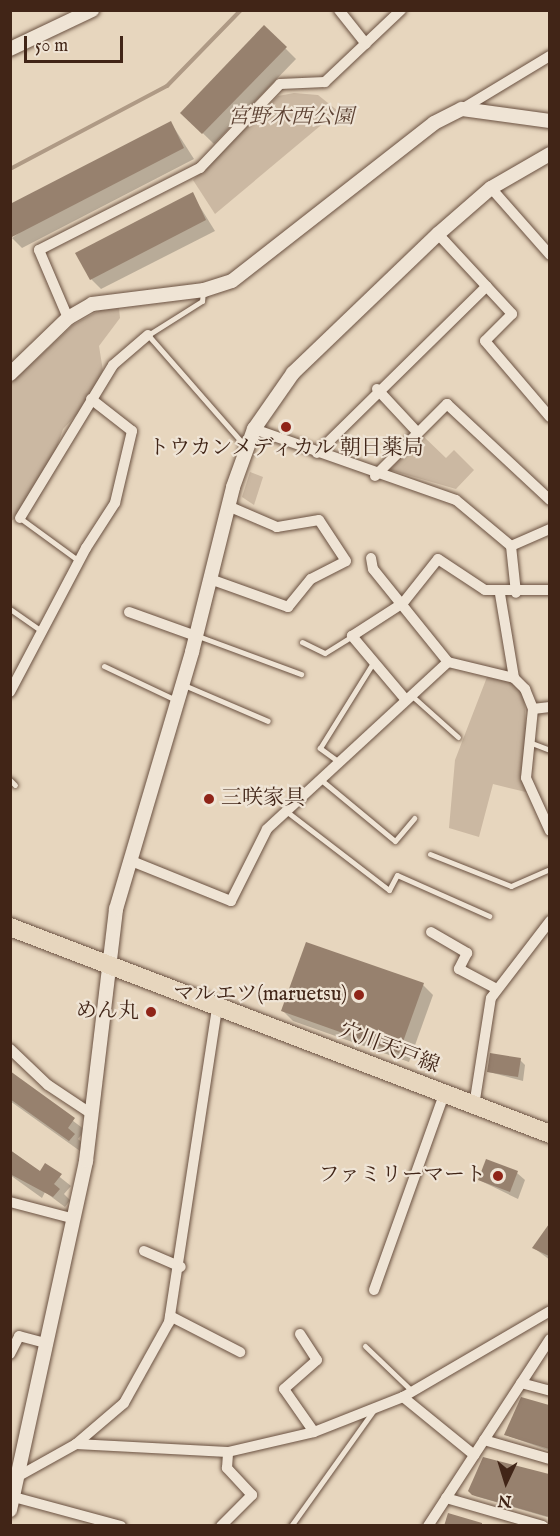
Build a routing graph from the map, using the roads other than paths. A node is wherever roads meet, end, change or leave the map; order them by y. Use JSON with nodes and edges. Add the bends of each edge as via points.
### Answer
{"nodes":[{"id":1,"x":92,"y":10,"type":"edge"},
{"id":2,"x":339,"y":10,"type":"edge"},
{"id":3,"x":401,"y":10,"type":"edge"},
{"id":4,"x":366,"y":44,"type":"junction"},
{"id":5,"x":10,"y":49,"type":"edge"},
{"id":6,"x":549,"y":56,"type":"edge"},
{"id":7,"x":462,"y":109,"type":"junction"},
{"id":8,"x":549,"y":121,"type":"edge"},
{"id":9,"x":549,"y":154,"type":"edge"},
{"id":10,"x":491,"y":188,"type":"junction"},
{"id":11,"x":438,"y":234,"type":"junction"},
{"id":12,"x":549,"y":255,"type":"edge"},
{"id":13,"x":487,"y":286,"type":"junction"},
{"id":14,"x":204,"y":291,"type":"junction"},
{"id":15,"x":68,"y":318,"type":"junction"},
{"id":16,"x":148,"y":335,"type":"junction"},
{"id":17,"x":10,"y":374,"type":"edge"},
{"id":18,"x":377,"y":389,"type":"junction"},
{"id":19,"x":91,"y":399,"type":"junction"},
{"id":20,"x":549,"y":417,"type":"edge"},
{"id":21,"x":254,"y":429,"type":"junction"},
{"id":22,"x":417,"y":432,"type":"junction"},
{"id":23,"x":247,"y":448,"type":"junction"},
{"id":24,"x":317,"y":453,"type":"junction"},
{"id":25,"x":375,"y":476,"type":"junction"},
{"id":26,"x":549,"y":500,"type":"edge"},
{"id":27,"x":228,"y":506,"type":"junction"},
{"id":28,"x":20,"y":518,"type":"joint"},
{"id":29,"x":549,"y":529,"type":"edge"},
{"id":30,"x":511,"y":546,"type":"junction"},
{"id":31,"x":371,"y":558,"type":"dead end"},
{"id":32,"x":79,"y":561,"type":"junction"},
{"id":33,"x":210,"y":579,"type":"junction"},
{"id":34,"x":516,"y":593,"type":"junction"},
{"id":35,"x":549,"y":593,"type":"edge"},
{"id":36,"x":500,"y":594,"type":"junction"},
{"id":37,"x":403,"y":603,"type":"junction"},
{"id":38,"x":10,"y":609,"type":"edge"},
{"id":39,"x":129,"y":612,"type":"dead end"},
{"id":40,"x":41,"y":631,"type":"junction"},
{"id":41,"x":196,"y":636,"type":"junction"},
{"id":42,"x":352,"y":636,"type":"junction"},
{"id":43,"x":302,"y":642,"type":"dead end"},
{"id":44,"x":448,"y":662,"type":"junction"},
{"id":45,"x":373,"y":663,"type":"junction"},
{"id":46,"x":104,"y":666,"type":"dead end"},
{"id":47,"x":301,"y":674,"type":"dead end"},
{"id":48,"x":514,"y":678,"type":"junction"},
{"id":49,"x":182,"y":685,"type":"junction"},
{"id":50,"x":11,"y":691,"type":"edge"},
{"id":51,"x":409,"y":698,"type":"junction"},
{"id":52,"x":177,"y":701,"type":"junction"},
{"id":53,"x":549,"y":707,"type":"edge"},
{"id":54,"x":533,"y":709,"type":"junction"},
{"id":55,"x":268,"y":721,"type":"dead end"},
{"id":56,"x":459,"y":737,"type":"dead end"},
{"id":57,"x":529,"y":742,"type":"junction"},
{"id":58,"x":549,"y":750,"type":"edge"},
{"id":59,"x":339,"y":762,"type":"junction"},
{"id":60,"x":320,"y":779,"type":"junction"},
{"id":61,"x":286,"y":811,"type":"junction"},
{"id":62,"x":414,"y":818,"type":"dead end"},
{"id":63,"x":549,"y":831,"type":"edge"},
{"id":64,"x":430,"y":854,"type":"dead end"},
{"id":65,"x":129,"y":860,"type":"junction"},
{"id":66,"x":549,"y":869,"type":"edge"},
{"id":67,"x":489,"y":916,"type":"dead end"},
{"id":68,"x":549,"y":921,"type":"edge"},
{"id":69,"x":10,"y":927,"type":"edge"},
{"id":70,"x":431,"y":932,"type":"dead end"},
{"id":71,"x":110,"y":966,"type":"junction"},
{"id":72,"x":497,"y":989,"type":"junction"},
{"id":73,"x":217,"y":1007,"type":"junction"},
{"id":74,"x":10,"y":1049,"type":"edge"},
{"id":75,"x":444,"y":1095,"type":"junction"},
{"id":76,"x":474,"y":1106,"type":"junction"},
{"id":77,"x":93,"y":1115,"type":"junction"},
{"id":78,"x":549,"y":1134,"type":"edge"},
{"id":79,"x":10,"y":1202,"type":"edge"},
{"id":80,"x":75,"y":1219,"type":"junction"},
{"id":81,"x":144,"y":1251,"type":"dead end"},
{"id":82,"x":181,"y":1267,"type":"junction"},
{"id":83,"x":375,"y":1290,"type":"dead end"},
{"id":84,"x":549,"y":1311,"type":"edge"},
{"id":85,"x":170,"y":1316,"type":"junction"},
{"id":86,"x":300,"y":1334,"type":"dead end"},
{"id":87,"x":549,"y":1339,"type":"edge"},
{"id":88,"x":48,"y":1344,"type":"junction"},
{"id":89,"x":365,"y":1346,"type":"dead end"},
{"id":90,"x":240,"y":1352,"type":"dead end"},
{"id":91,"x":10,"y":1354,"type":"edge"},
{"id":92,"x":521,"y":1383,"type":"junction"},
{"id":93,"x":549,"y":1391,"type":"edge"},
{"id":94,"x":408,"y":1394,"type":"junction"},
{"id":95,"x":374,"y":1410,"type":"junction"},
{"id":96,"x":314,"y":1432,"type":"junction"},
{"id":97,"x":484,"y":1440,"type":"junction"},
{"id":98,"x":76,"y":1444,"type":"junction"},
{"id":99,"x":228,"y":1452,"type":"junction"},
{"id":100,"x":474,"y":1455,"type":"junction"},
{"id":101,"x":549,"y":1459,"type":"edge"},
{"id":102,"x":17,"y":1477,"type":"junction"},
{"id":103,"x":446,"y":1498,"type":"junction"},
{"id":104,"x":11,"y":1501,"type":"edge"},
{"id":105,"x":121,"y":1526,"type":"edge"},
{"id":106,"x":221,"y":1526,"type":"edge"},
{"id":107,"x":291,"y":1526,"type":"edge"},
{"id":108,"x":428,"y":1526,"type":"edge"},
{"id":109,"x":543,"y":1526,"type":"edge"}],
"edges":[{"from":1,"to":5,"type":"street"},
{"from":2,"to":4,"type":"street"},
{"from":3,"to":4,"type":"street"},
{"from":4,"to":15,"type":"street","via":[[325,82],[280,84],[200,168],[39,250]]},
{"from":6,"to":7,"type":"street"},
{"from":7,"to":8,"type":"street"},
{"from":7,"to":14,"type":"street","via":[[434,123],[232,281]]},
{"from":9,"to":10,"type":"street"},
{"from":10,"to":11,"type":"street"},
{"from":10,"to":12,"type":"street"},
{"from":11,"to":13,"type":"street"},
{"from":11,"to":21,"type":"street","via":[[293,374]]},
{"from":13,"to":18,"type":"street"},
{"from":13,"to":20,"type":"street","via":[[512,314],[485,341]]},
{"from":14,"to":15,"type":"street","via":[[92,304]]},
{"from":14,"to":16,"type":"lane","via":[[202,301]]},
{"from":15,"to":17,"type":"street"},
{"from":16,"to":19,"type":"street","via":[[113,365]]},
{"from":16,"to":23,"type":"lane"},
{"from":18,"to":22,"type":"street"},
{"from":18,"to":24,"type":"street"},
{"from":19,"to":28,"type":"street"},
{"from":19,"to":32,"type":"street","via":[[132,431],[115,503]]},
{"from":21,"to":23,"type":"street"},
{"from":21,"to":24,"type":"street"},
{"from":22,"to":25,"type":"street"},
{"from":22,"to":26,"type":"street","via":[[447,404]]},
{"from":23,"to":27,"type":"street"},
{"from":24,"to":25,"type":"street"},
{"from":25,"to":30,"type":"street","via":[[456,500]]},
{"from":27,"to":33,"type":"street"},
{"from":27,"to":33,"type":"street","via":[[277,527],[319,520],[346,561],[311,579],[288,607]]},
{"from":28,"to":32,"type":"lane"},
{"from":29,"to":30,"type":"street"},
{"from":30,"to":34,"type":"street"},
{"from":31,"to":37,"type":"street","via":[[373,569]]},
{"from":32,"to":40,"type":"street"},
{"from":33,"to":41,"type":"street"},
{"from":34,"to":35,"type":"street"},
{"from":34,"to":36,"type":"street"},
{"from":36,"to":37,"type":"street","via":[[485,590],[438,559]]},
{"from":36,"to":48,"type":"street"},
{"from":37,"to":42,"type":"street"},
{"from":37,"to":44,"type":"street"},
{"from":38,"to":40,"type":"lane"},
{"from":39,"to":41,"type":"street"},
{"from":40,"to":50,"type":"street"},
{"from":41,"to":47,"type":"lane"},
{"from":41,"to":49,"type":"street"},
{"from":42,"to":43,"type":"lane","via":[[325,653]]},
{"from":42,"to":45,"type":"street"},
{"from":44,"to":48,"type":"street"},
{"from":44,"to":51,"type":"street"},
{"from":45,"to":51,"type":"street"},
{"from":45,"to":59,"type":"lane","via":[[320,748]]},
{"from":46,"to":52,"type":"lane"},
{"from":48,"to":54,"type":"street"},
{"from":49,"to":52,"type":"street"},
{"from":49,"to":55,"type":"lane"},
{"from":51,"to":56,"type":"lane"},
{"from":51,"to":59,"type":"street"},
{"from":52,"to":65,"type":"street"},
{"from":53,"to":54,"type":"street"},
{"from":54,"to":57,"type":"street"},
{"from":57,"to":58,"type":"lane"},
{"from":57,"to":63,"type":"street","via":[[526,778]]},
{"from":59,"to":60,"type":"street"},
{"from":60,"to":61,"type":"street"},
{"from":60,"to":62,"type":"lane","via":[[395,841]]},
{"from":61,"to":65,"type":"street","via":[[267,829],[231,901]]},
{"from":61,"to":67,"type":"lane","via":[[389,890],[397,875]]},
{"from":64,"to":66,"type":"lane","via":[[511,886]]},
{"from":65,"to":71,"type":"street","via":[[116,909]]},
{"from":68,"to":72,"type":"street"},
{"from":69,"to":71,"type":"main road","name":"穴川天戸線"},
{"from":70,"to":72,"type":"street","via":[[467,953],[459,969]]},
{"from":71,"to":73,"type":"main road","name":"穴川天戸線"},
{"from":71,"to":77,"type":"street"},
{"from":72,"to":76,"type":"street","via":[[491,998]]},
{"from":73,"to":75,"type":"main road","name":"穴川天戸線"},
{"from":73,"to":82,"type":"street"},
{"from":74,"to":77,"type":"street","via":[[48,1085]]},
{"from":75,"to":76,"type":"main road","name":"穴川天戸線"},
{"from":75,"to":83,"type":"street"},
{"from":76,"to":78,"type":"main road","name":"穴川天戸線"},
{"from":77,"to":80,"type":"street"},
{"from":79,"to":80,"type":"street"},
{"from":80,"to":88,"type":"street"},
{"from":81,"to":82,"type":"street"},
{"from":82,"to":85,"type":"street"},
{"from":84,"to":94,"type":"street"},
{"from":85,"to":90,"type":"street"},
{"from":85,"to":98,"type":"street","via":[[136,1387]]},
{"from":86,"to":96,"type":"street","via":[[317,1360],[284,1389]]},
{"from":87,"to":92,"type":"street"},
{"from":88,"to":91,"type":"street","via":[[19,1336]]},
{"from":88,"to":102,"type":"street"},
{"from":89,"to":94,"type":"lane"},
{"from":92,"to":93,"type":"street"},
{"from":92,"to":97,"type":"street"},
{"from":94,"to":95,"type":"street"},
{"from":94,"to":100,"type":"street"},
{"from":95,"to":96,"type":"street"},
{"from":95,"to":107,"type":"lane"},
{"from":96,"to":99,"type":"street"},
{"from":97,"to":100,"type":"street"},
{"from":97,"to":101,"type":"street"},
{"from":98,"to":99,"type":"street"},
{"from":98,"to":102,"type":"street"},
{"from":99,"to":106,"type":"street","via":[[227,1468],[252,1495]]},
{"from":100,"to":103,"type":"street"},
{"from":102,"to":104,"type":"street"},
{"from":103,"to":108,"type":"street"},
{"from":103,"to":109,"type":"street"},
{"from":104,"to":105,"type":"street"}]}
